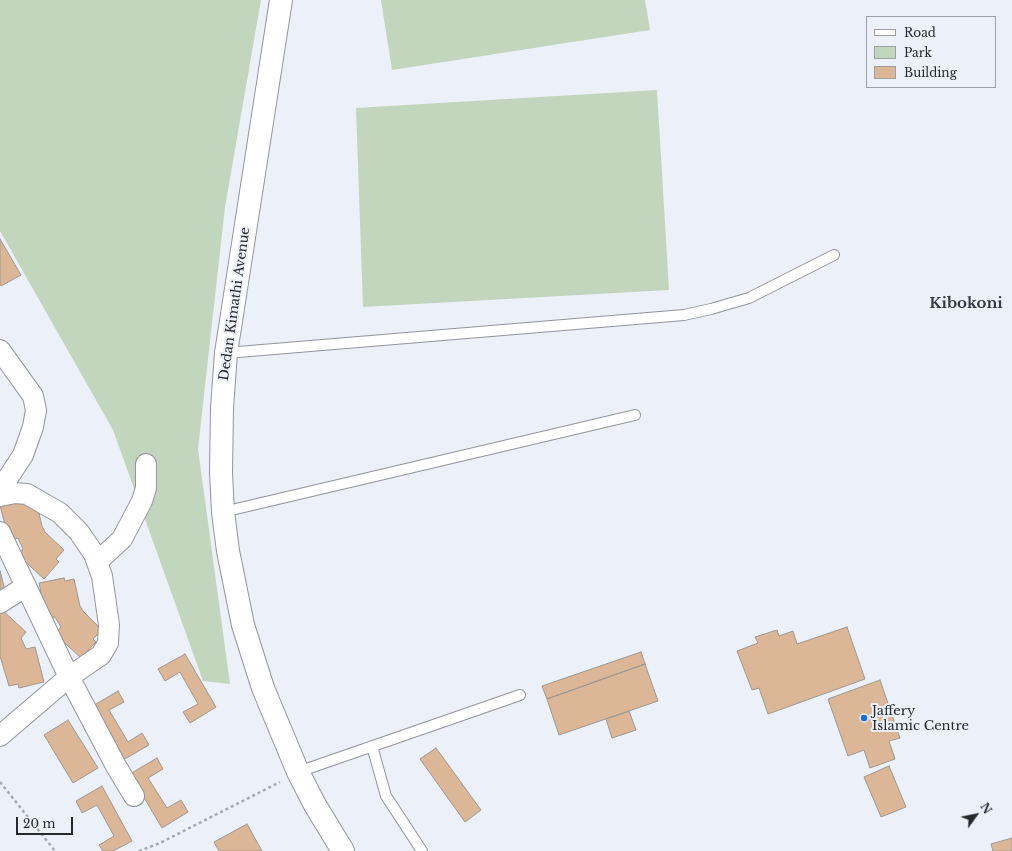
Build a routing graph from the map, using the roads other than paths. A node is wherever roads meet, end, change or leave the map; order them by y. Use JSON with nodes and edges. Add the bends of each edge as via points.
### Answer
{"nodes":[{"id":1,"x":281,"y":0,"type":"edge"},
{"id":2,"x":834,"y":255,"type":"dead end"},
{"id":3,"x":0,"y":350,"type":"edge"},
{"id":4,"x":226,"y":353,"type":"junction"},
{"id":5,"x":635,"y":415,"type":"dead end"},
{"id":6,"x":146,"y":464,"type":"dead end"},
{"id":7,"x":0,"y":490,"type":"edge"},
{"id":8,"x":0,"y":496,"type":"edge"},
{"id":9,"x":223,"y":512,"type":"junction"},
{"id":10,"x":0,"y":532,"type":"edge"},
{"id":11,"x":97,"y":562,"type":"junction"},
{"id":12,"x":26,"y":586,"type":"junction"},
{"id":13,"x":0,"y":602,"type":"edge"},
{"id":14,"x":69,"y":677,"type":"junction"},
{"id":15,"x":520,"y":695,"type":"dead end"},
{"id":16,"x":0,"y":736,"type":"edge"},
{"id":17,"x":372,"y":746,"type":"junction"},
{"id":18,"x":298,"y":772,"type":"junction"},
{"id":19,"x":134,"y":796,"type":"dead end"},
{"id":20,"x":343,"y":851,"type":"edge"},
{"id":21,"x":422,"y":851,"type":"edge"}],
"edges":[{"from":1,"to":4,"type":"street","name":"Dedan Kimathi Avenue"},
{"from":2,"to":4,"type":"lane","via":[[749,298],[684,315]]},
{"from":3,"to":7,"type":"street","via":[[33,396],[36,410],[33,427],[22,456]]},
{"from":4,"to":9,"type":"street","name":"Dedan Kimathi Avenue","via":[[222,408]]},
{"from":5,"to":9,"type":"lane"},
{"from":6,"to":11,"type":"street","via":[[146,488],[142,501],[122,539]]},
{"from":8,"to":11,"type":"street","via":[[27,494],[60,513],[79,532]]},
{"from":9,"to":18,"type":"street","name":"Dedan Kimathi Avenue","via":[[243,624],[263,688]]},
{"from":10,"to":12,"type":"street"},
{"from":11,"to":14,"type":"street","via":[[102,576],[109,625],[108,643],[101,655]]},
{"from":12,"to":13,"type":"street"},
{"from":12,"to":14,"type":"street"},
{"from":14,"to":16,"type":"street"},
{"from":14,"to":19,"type":"street"},
{"from":15,"to":17,"type":"lane"},
{"from":17,"to":18,"type":"lane"},
{"from":17,"to":21,"type":"lane","via":[[386,796]]},
{"from":18,"to":20,"type":"street","name":"Dedan Kimathi Avenue"}]}
